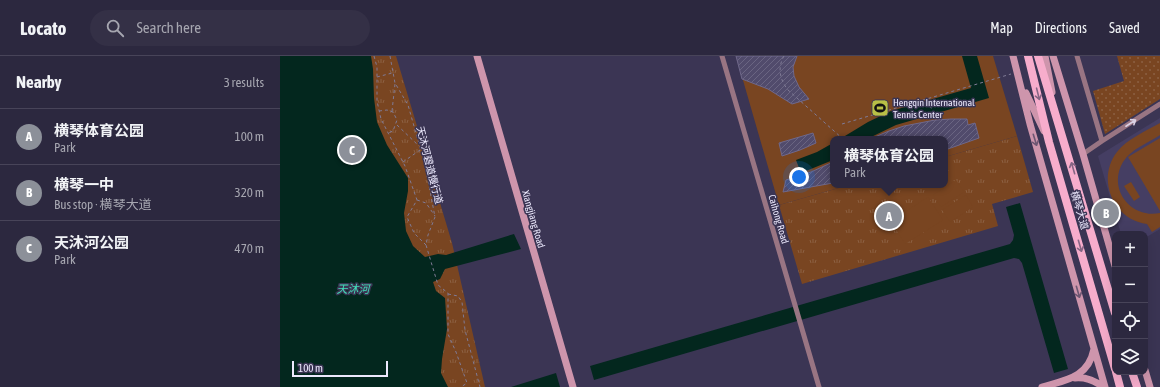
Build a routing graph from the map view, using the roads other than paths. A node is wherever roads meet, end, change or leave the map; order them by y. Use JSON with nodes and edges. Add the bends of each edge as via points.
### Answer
{"nodes":[{"id":1,"x":477,"y":56,"type":"edge"},
{"id":2,"x":722,"y":56,"type":"edge"},
{"id":3,"x":1013,"y":56,"type":"edge"},
{"id":4,"x":1028,"y":56,"type":"edge"},
{"id":5,"x":1038,"y":56,"type":"edge"},
{"id":6,"x":1045,"y":56,"type":"edge"},
{"id":7,"x":1053,"y":56,"type":"edge"},
{"id":8,"x":1077,"y":56,"type":"edge"},
{"id":9,"x":1014,"y":75,"type":"junction"},
{"id":10,"x":1160,"y":104,"type":"edge"},
{"id":11,"x":1060,"y":125,"type":"junction"},
{"id":12,"x":1102,"y":141,"type":"junction"},
{"id":13,"x":1049,"y":142,"type":"junction"},
{"id":14,"x":1083,"y":154,"type":"junction"},
{"id":15,"x":1112,"y":256,"type":"edge"},
{"id":16,"x":1112,"y":303,"type":"edge"},
{"id":17,"x":1094,"y":349,"type":"junction"},
{"id":18,"x":1112,"y":359,"type":"edge"},
{"id":19,"x":1117,"y":375,"type":"edge"},
{"id":20,"x":1133,"y":375,"type":"edge"},
{"id":21,"x":1146,"y":375,"type":"edge"},
{"id":22,"x":1071,"y":378,"type":"junction"},
{"id":23,"x":573,"y":387,"type":"edge"},
{"id":24,"x":819,"y":387,"type":"edge"},
{"id":25,"x":1042,"y":387,"type":"edge"},
{"id":26,"x":1104,"y":387,"type":"edge"},
{"id":27,"x":1120,"y":387,"type":"edge"},
{"id":28,"x":1137,"y":387,"type":"edge"},
{"id":29,"x":1150,"y":387,"type":"edge"}],
"edges":[{"from":1,"to":23,"type":"main road","name":"Xiangjiang Road"},
{"from":2,"to":24,"type":"street","name":"Caihong Road"},
{"from":3,"to":9,"type":"main road"},
{"from":4,"to":13,"type":"main road","name":"横琴大道","one_way":true},
{"from":5,"to":11,"type":"main road","name":"横琴大道"},
{"from":6,"to":11,"type":"main road"},
{"from":7,"to":14,"type":"main road"},
{"from":8,"to":12,"type":"street"},
{"from":9,"to":13,"type":"main road"},
{"from":9,"to":17,"type":"main road","one_way":true},
{"from":12,"to":10,"type":"street","one_way":true},
{"from":16,"to":11,"type":"main road","name":"横琴大道","one_way":true},
{"from":12,"to":14,"type":"street"},
{"from":13,"to":18,"type":"main road","name":"横琴大道","one_way":true},
{"from":14,"to":15,"type":"main road"},
{"from":17,"to":22,"type":"main road","via":[[1087,367]]},
{"from":17,"to":26,"type":"main road"},
{"from":19,"to":27,"type":"main road"},
{"from":20,"to":28,"type":"main road"},
{"from":21,"to":29,"type":"main road"},
{"from":22,"to":25,"type":"main road"},
{"from":22,"to":26,"type":"main road","via":[[1090,379]]}]}
